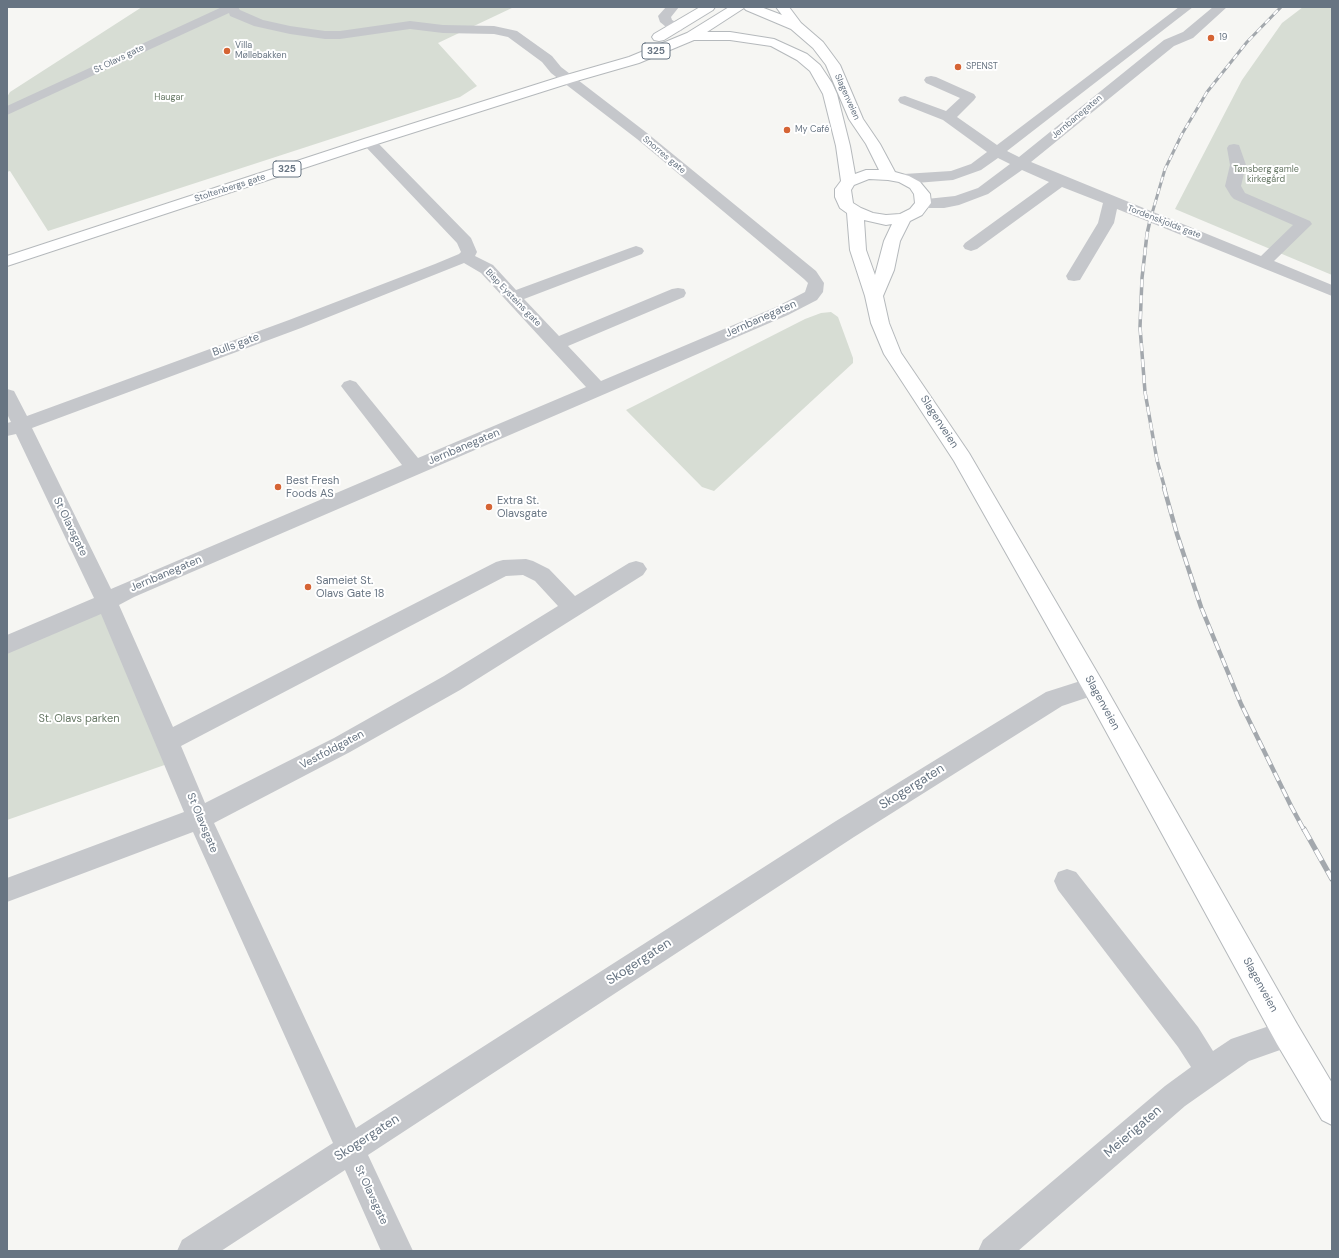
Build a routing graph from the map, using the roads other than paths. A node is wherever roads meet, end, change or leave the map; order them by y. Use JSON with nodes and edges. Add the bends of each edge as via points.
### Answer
{"nodes":[{"id":1,"x":673,"y":7,"type":"edge"},
{"id":2,"x":709,"y":7,"type":"edge"},
{"id":3,"x":750,"y":7,"type":"edge"},
{"id":4,"x":782,"y":7,"type":"edge"},
{"id":5,"x":1187,"y":7,"type":"edge"},
{"id":6,"x":1221,"y":7,"type":"edge"},
{"id":7,"x":231,"y":8,"type":"edge"},
{"id":8,"x":729,"y":9,"type":"edge"},
{"id":9,"x":796,"y":26,"type":"junction"},
{"id":10,"x":676,"y":28,"type":"junction"},
{"id":11,"x":692,"y":36,"type":"junction"},
{"id":12,"x":774,"y":43,"type":"junction"},
{"id":13,"x":568,"y":79,"type":"junction"},
{"id":14,"x":931,"y":80,"type":"dead end"},
{"id":15,"x":905,"y":100,"type":"dead end"},
{"id":16,"x":7,"y":111,"type":"edge"},
{"id":17,"x":948,"y":117,"type":"junction"},
{"id":18,"x":369,"y":142,"type":"junction"},
{"id":19,"x":1234,"y":148,"type":"dead end"},
{"id":20,"x":997,"y":152,"type":"junction"},
{"id":21,"x":1021,"y":163,"type":"junction"},
{"id":22,"x":896,"y":177,"type":"junction"},
{"id":23,"x":1060,"y":180,"type":"junction"},
{"id":24,"x":849,"y":182,"type":"junction"},
{"id":25,"x":1111,"y":202,"type":"junction"},
{"id":26,"x":923,"y":203,"type":"junction"},
{"id":27,"x":855,"y":211,"type":"junction"},
{"id":28,"x":903,"y":218,"type":"junction"},
{"id":29,"x":971,"y":246,"type":"dead end"},
{"id":30,"x":636,"y":251,"type":"dead end"},
{"id":31,"x":465,"y":257,"type":"junction"},
{"id":32,"x":7,"y":261,"type":"edge"},
{"id":33,"x":1264,"y":262,"type":"junction"},
{"id":34,"x":1074,"y":276,"type":"dead end"},
{"id":35,"x":816,"y":287,"type":"joint"},
{"id":36,"x":1332,"y":291,"type":"edge"},
{"id":37,"x":678,"y":294,"type":"dead end"},
{"id":38,"x":874,"y":296,"type":"junction"},
{"id":39,"x":514,"y":297,"type":"junction"},
{"id":40,"x":557,"y":344,"type":"junction"},
{"id":41,"x":350,"y":386,"type":"dead end"},
{"id":42,"x":598,"y":389,"type":"junction"},
{"id":43,"x":7,"y":395,"type":"edge"},
{"id":44,"x":14,"y":428,"type":"edge"},
{"id":45,"x":415,"y":468,"type":"junction"},
{"id":46,"x":636,"y":569,"type":"dead end"},
{"id":47,"x":107,"y":602,"type":"junction"},
{"id":48,"x":573,"y":608,"type":"junction"},
{"id":49,"x":7,"y":645,"type":"edge"},
{"id":50,"x":1093,"y":686,"type":"junction"},
{"id":51,"x":168,"y":741,"type":"junction"},
{"id":52,"x":199,"y":818,"type":"junction"},
{"id":53,"x":1067,"y":880,"type":"dead end"},
{"id":54,"x":7,"y":890,"type":"edge"},
{"id":55,"x":1287,"y":1034,"type":"junction"},
{"id":56,"x":1210,"y":1072,"type":"junction"},
{"id":57,"x":1332,"y":1110,"type":"edge"},
{"id":58,"x":350,"y":1150,"type":"junction"},
{"id":59,"x":193,"y":1251,"type":"edge"},
{"id":60,"x":397,"y":1251,"type":"edge"},
{"id":61,"x":994,"y":1251,"type":"edge"}],
"edges":[{"from":1,"to":10,"type":"street","via":[[664,16],[666,22]]},
{"from":2,"to":10,"type":"main road","name":"Stoltenbergs gate","number":"325"},
{"from":3,"to":9,"type":"main road","name":"Slagenveien"},
{"from":4,"to":9,"type":"main road","name":"Slagenveien"},
{"from":5,"to":20,"type":"street","name":"Jernbanegaten"},
{"from":6,"to":21,"type":"street","name":"Jernbanegaten","via":[[1188,35],[1170,43]]},
{"from":7,"to":13,"type":"street","name":"Snorres gate","via":[[236,13],[259,23],[325,35],[410,25],[443,29],[494,30],[512,34],[547,59]]},
{"from":7,"to":16,"type":"street","name":"St Olavs gate"},
{"from":8,"to":11,"type":"main road","name":"Stoltenbergs gate","number":"325"},
{"from":8,"to":12,"type":"main road","name":"Slagenveien"},
{"from":9,"to":22,"type":"main road","name":"Slagenveien","via":[[818,45],[833,65],[856,119]]},
{"from":10,"to":13,"type":"main road","name":"Stoltenbergs gate","number":"325"},
{"from":11,"to":12,"type":"main road","name":"Slagenveien","via":[[730,36]]},
{"from":11,"to":13,"type":"main road","name":"Stoltenbergs gate","number":"325","via":[[634,60]]},
{"from":12,"to":24,"type":"main road","name":"Slagenveien","via":[[802,57],[815,68],[825,83],[843,146]]},
{"from":13,"to":18,"type":"main road","name":"Stoltenbergs gate","number":"325"},
{"from":13,"to":35,"type":"street","name":"Snorres gate","via":[[642,136],[810,275]]},
{"from":14,"to":17,"type":"street","via":[[969,97]]},
{"from":15,"to":17,"type":"street","name":"Tordenskjolds gate"},
{"from":17,"to":20,"type":"street","name":"Tordenskjolds gate"},
{"from":18,"to":31,"type":"street","via":[[465,241],[469,252]]},
{"from":18,"to":32,"type":"main road","name":"Stoltenbergs gate","number":"325"},
{"from":19,"to":33,"type":"street","via":[[1238,165],[1233,186],[1239,196],[1304,224]]},
{"from":20,"to":21,"type":"street","name":"Tordenskjolds gate"},
{"from":20,"to":22,"type":"street","name":"Jernbanegaten","via":[[964,172],[930,178]]},
{"from":21,"to":23,"type":"street","name":"Tordenskjolds gate"},
{"from":21,"to":26,"type":"street","name":"Jernbanegaten","via":[[983,190],[959,200]]},
{"from":22,"to":24,"type":"main road","via":[[866,175]]},
{"from":22,"to":26,"type":"main road","name":"Slagenveien","via":[[915,185],[922,194]]},
{"from":23,"to":25,"type":"street","name":"Tordenskjolds gate"},
{"from":23,"to":29,"type":"street"},
{"from":24,"to":27,"type":"main road","name":"Slagenveien","via":[[843,189],[842,197]]},
{"from":25,"to":33,"type":"street","name":"Tordenskjolds gate"},
{"from":25,"to":34,"type":"street","via":[[1106,223]]},
{"from":26,"to":28,"type":"main road","name":"Slagenveien","via":[[916,212]]},
{"from":27,"to":28,"type":"main road","name":"Slagenveien","via":[[886,220]]},
{"from":27,"to":38,"type":"main road","name":"Slagenveien","via":[[858,250]]},
{"from":28,"to":38,"type":"main road","via":[[892,241],[886,270]]},
{"from":30,"to":39,"type":"street"},
{"from":31,"to":39,"type":"street","name":"Bisp Eysteins gate","via":[[487,269]]},
{"from":31,"to":44,"type":"street","name":"Bulls gate","via":[[295,324]]},
{"from":33,"to":36,"type":"street","name":"Tordenskjolds gate"},
{"from":35,"to":42,"type":"street","name":"Jernbanegaten","via":[[811,296],[782,311]]},
{"from":37,"to":40,"type":"street"},
{"from":38,"to":50,"type":"main road","name":"Slagenveien","via":[[880,323],[893,354],[962,458]]},
{"from":39,"to":40,"type":"street","name":"Bisp Eysteins gate"},
{"from":40,"to":42,"type":"street","name":"Bisp Eysteins gate"},
{"from":41,"to":45,"type":"street"},
{"from":42,"to":45,"type":"street","name":"Jernbanegaten"},
{"from":43,"to":44,"type":"street","name":"St Olavsgate"},
{"from":44,"to":47,"type":"street","name":"St Olavsgate"},
{"from":45,"to":47,"type":"street","name":"Jernbanegaten","via":[[134,588]]},
{"from":46,"to":48,"type":"street","name":"Vestfoldgaten"},
{"from":47,"to":49,"type":"street","name":"Jernbanegaten"},
{"from":47,"to":51,"type":"street","name":"St Olavsgate"},
{"from":48,"to":51,"type":"street","via":[[542,575],[526,567],[503,568]]},
{"from":48,"to":52,"type":"street","name":"Vestfoldgaten","via":[[452,683],[349,741]]},
{"from":50,"to":55,"type":"main road","name":"Slagenveien"},
{"from":50,"to":58,"type":"street","name":"Skogergaten","via":[[1054,698],[845,829]]},
{"from":51,"to":52,"type":"street","name":"St Olavsgate"},
{"from":52,"to":54,"type":"street","name":"Vestfoldgaten"},
{"from":52,"to":58,"type":"street","name":"St Olavsgate"},
{"from":53,"to":56,"type":"street","via":[[1188,1037]]},
{"from":55,"to":56,"type":"street","name":"Meierigaten","via":[[1241,1049]]},
{"from":55,"to":57,"type":"main road","name":"Slagenveien"},
{"from":56,"to":61,"type":"street","name":"Meierigaten","via":[[1175,1096]]},
{"from":58,"to":59,"type":"street","name":"Skogergaten"},
{"from":58,"to":60,"type":"street","name":"St Olavsgate"}]}
